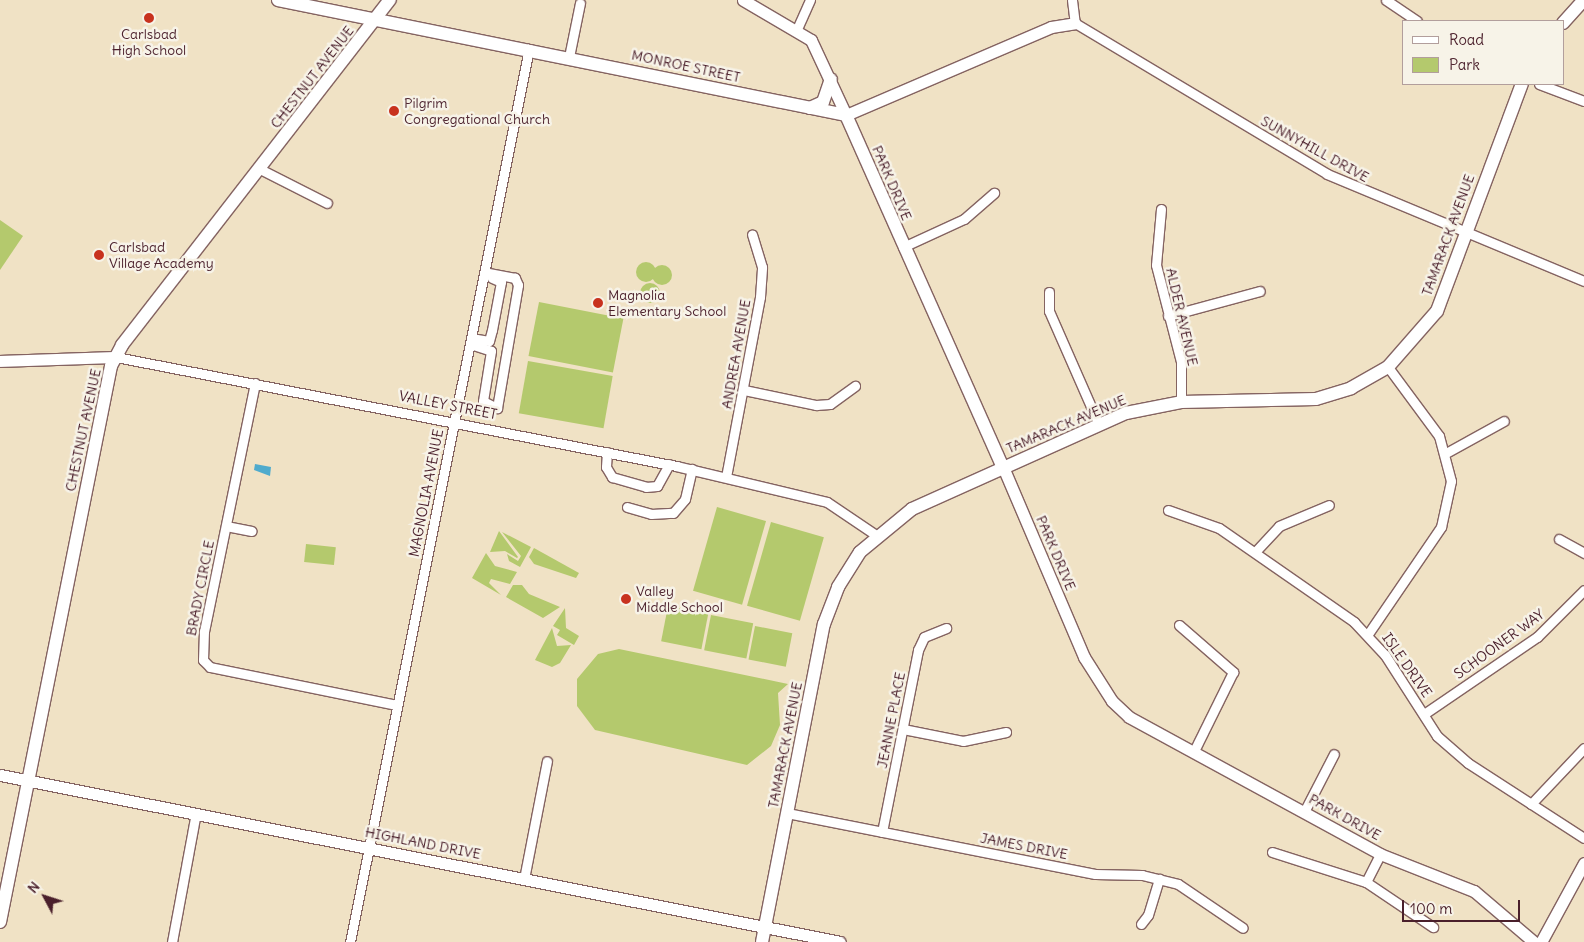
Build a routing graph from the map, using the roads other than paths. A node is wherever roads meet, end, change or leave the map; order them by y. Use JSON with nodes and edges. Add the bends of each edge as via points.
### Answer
{"nodes":[{"id":1,"x":278,"y":0,"type":"edge"},
{"id":2,"x":390,"y":0,"type":"edge"},
{"id":3,"x":743,"y":0,"type":"edge"},
{"id":4,"x":810,"y":0,"type":"edge"},
{"id":5,"x":1072,"y":0,"type":"edge"},
{"id":6,"x":1386,"y":0,"type":"edge"},
{"id":7,"x":1584,"y":0,"type":"edge"},
{"id":8,"x":580,"y":3,"type":"dead end"},
{"id":9,"x":375,"y":20,"type":"junction"},
{"id":10,"x":1416,"y":20,"type":"edge"},
{"id":11,"x":1564,"y":22,"type":"edge"},
{"id":12,"x":1074,"y":23,"type":"junction"},
{"id":13,"x":797,"y":29,"type":"junction"},
{"id":14,"x":529,"y":49,"type":"junction"},
{"id":15,"x":569,"y":56,"type":"junction"},
{"id":16,"x":831,"y":79,"type":"junction"},
{"id":17,"x":1522,"y":85,"type":"edge"},
{"id":18,"x":1542,"y":85,"type":"edge"},
{"id":19,"x":1584,"y":101,"type":"edge"},
{"id":20,"x":810,"y":108,"type":"junction"},
{"id":21,"x":846,"y":115,"type":"junction"},
{"id":22,"x":260,"y":169,"type":"junction"},
{"id":23,"x":994,"y":193,"type":"dead end"},
{"id":24,"x":327,"y":203,"type":"dead end"},
{"id":25,"x":1160,"y":209,"type":"dead end"},
{"id":26,"x":752,"y":235,"type":"dead end"},
{"id":27,"x":1465,"y":235,"type":"junction"},
{"id":28,"x":903,"y":247,"type":"junction"},
{"id":29,"x":484,"y":274,"type":"junction"},
{"id":30,"x":1584,"y":281,"type":"edge"},
{"id":31,"x":1260,"y":291,"type":"dead end"},
{"id":32,"x":1049,"y":292,"type":"dead end"},
{"id":33,"x":1168,"y":316,"type":"junction"},
{"id":34,"x":471,"y":341,"type":"junction"},
{"id":35,"x":489,"y":341,"type":"junction"},
{"id":36,"x":506,"y":346,"type":"junction"},
{"id":37,"x":116,"y":358,"type":"junction"},
{"id":38,"x":0,"y":361,"type":"edge"},
{"id":39,"x":1388,"y":367,"type":"junction"},
{"id":40,"x":255,"y":383,"type":"junction"},
{"id":41,"x":855,"y":386,"type":"dead end"},
{"id":42,"x":744,"y":390,"type":"junction"},
{"id":43,"x":1181,"y":402,"type":"junction"},
{"id":44,"x":1504,"y":421,"type":"dead end"},
{"id":45,"x":455,"y":422,"type":"junction"},
{"id":46,"x":1099,"y":425,"type":"junction"},
{"id":47,"x":607,"y":452,"type":"junction"},
{"id":48,"x":1446,"y":453,"type":"junction"},
{"id":49,"x":669,"y":464,"type":"junction"},
{"id":50,"x":1003,"y":467,"type":"junction"},
{"id":51,"x":692,"y":470,"type":"junction"},
{"id":52,"x":726,"y":478,"type":"junction"},
{"id":53,"x":1329,"y":505,"type":"dead end"},
{"id":54,"x":627,"y":507,"type":"dead end"},
{"id":55,"x":1168,"y":510,"type":"dead end"},
{"id":56,"x":226,"y":526,"type":"junction"},
{"id":57,"x":252,"y":531,"type":"dead end"},
{"id":58,"x":876,"y":536,"type":"junction"},
{"id":59,"x":1559,"y":539,"type":"dead end"},
{"id":60,"x":1255,"y":552,"type":"junction"},
{"id":61,"x":1584,"y":553,"type":"edge"},
{"id":62,"x":1584,"y":590,"type":"edge"},
{"id":63,"x":1179,"y":625,"type":"dead end"},
{"id":64,"x":946,"y":628,"type":"dead end"},
{"id":65,"x":1368,"y":634,"type":"junction"},
{"id":66,"x":397,"y":705,"type":"junction"},
{"id":67,"x":1424,"y":714,"type":"junction"},
{"id":68,"x":903,"y":729,"type":"junction"},
{"id":69,"x":1006,"y":732,"type":"dead end"},
{"id":70,"x":1584,"y":748,"type":"edge"},
{"id":71,"x":1194,"y":751,"type":"junction"},
{"id":72,"x":1334,"y":754,"type":"dead end"},
{"id":73,"x":547,"y":761,"type":"dead end"},
{"id":74,"x":0,"y":775,"type":"edge"},
{"id":75,"x":28,"y":780,"type":"junction"},
{"id":76,"x":1531,"y":804,"type":"junction"},
{"id":77,"x":1304,"y":812,"type":"junction"},
{"id":78,"x":196,"y":813,"type":"junction"},
{"id":79,"x":788,"y":813,"type":"junction"},
{"id":80,"x":882,"y":832,"type":"junction"},
{"id":81,"x":1584,"y":838,"type":"edge"},
{"id":82,"x":369,"y":848,"type":"junction"},
{"id":83,"x":1272,"y":852,"type":"dead end"},
{"id":84,"x":1380,"y":854,"type":"junction"},
{"id":85,"x":1584,"y":863,"type":"edge"},
{"id":86,"x":524,"y":879,"type":"junction"},
{"id":87,"x":1159,"y":879,"type":"junction"},
{"id":88,"x":1366,"y":882,"type":"junction"},
{"id":89,"x":1,"y":916,"type":"edge"},
{"id":90,"x":1141,"y":924,"type":"dead end"},
{"id":91,"x":765,"y":927,"type":"junction"},
{"id":92,"x":1433,"y":927,"type":"dead end"},
{"id":93,"x":1243,"y":928,"type":"dead end"},
{"id":94,"x":172,"y":942,"type":"edge"},
{"id":95,"x":350,"y":942,"type":"edge"},
{"id":96,"x":762,"y":942,"type":"edge"},
{"id":97,"x":840,"y":942,"type":"edge"},
{"id":98,"x":1534,"y":942,"type":"edge"},
{"id":99,"x":1541,"y":942,"type":"edge"}],
"edges":[{"from":1,"to":9,"type":"main road","name":"MONROE STREET"},
{"from":2,"to":9,"type":"main road","name":"CHESTNUT AVENUE"},
{"from":3,"to":13,"type":"street","name":"PARK DRIVE"},
{"from":4,"to":13,"type":"street"},
{"from":5,"to":12,"type":"street"},
{"from":6,"to":10,"type":"street"},
{"from":7,"to":11,"type":"main road"},
{"from":8,"to":15,"type":"street"},
{"from":9,"to":14,"type":"main road","name":"MONROE STREET"},
{"from":9,"to":22,"type":"main road","name":"CHESTNUT AVENUE"},
{"from":12,"to":21,"type":"street","via":[[1051,26]]},
{"from":12,"to":27,"type":"street","name":"SUNNYHILL DRIVE","via":[[1328,174]]},
{"from":13,"to":16,"type":"street","name":"PARK DRIVE","via":[[817,47]]},
{"from":14,"to":15,"type":"main road","name":"MONROE STREET"},
{"from":14,"to":29,"type":"street","name":"MAGNOLIA AVENUE"},
{"from":15,"to":20,"type":"main road","name":"MONROE STREET"},
{"from":16,"to":20,"type":"main road","via":[[823,102]]},
{"from":16,"to":21,"type":"street","name":"PARK DRIVE"},
{"from":17,"to":27,"type":"main road","name":"TAMARACK AVENUE"},
{"from":18,"to":19,"type":"street"},
{"from":20,"to":21,"type":"main road","name":"MONROE STREET"},
{"from":21,"to":28,"type":"main road","name":"PARK DRIVE"},
{"from":22,"to":24,"type":"street"},
{"from":22,"to":37,"type":"main road","name":"CHESTNUT AVENUE"},
{"from":23,"to":28,"type":"street","via":[[964,219]]},
{"from":25,"to":33,"type":"street","name":"ALDER AVENUE","via":[[1156,266]]},
{"from":26,"to":42,"type":"street","name":"ANDREA AVENUE","via":[[762,267]]},
{"from":27,"to":30,"type":"street","name":"SUNNYHILL DRIVE"},
{"from":27,"to":39,"type":"main road","name":"TAMARACK AVENUE","via":[[1437,311]]},
{"from":28,"to":50,"type":"main road","name":"PARK DRIVE"},
{"from":29,"to":34,"type":"street","name":"MAGNOLIA AVENUE"},
{"from":29,"to":35,"type":"street","via":[[500,279]]},
{"from":29,"to":36,"type":"street","via":[[515,278],[518,284]]},
{"from":31,"to":33,"type":"street"},
{"from":32,"to":46,"type":"street","via":[[1049,311]]},
{"from":33,"to":43,"type":"street","name":"ALDER AVENUE","via":[[1181,362]]},
{"from":34,"to":35,"type":"street"},
{"from":34,"to":36,"type":"street","via":[[490,351],[483,401],[489,408],[497,408]]},
{"from":34,"to":45,"type":"street","name":"MAGNOLIA AVENUE"},
{"from":35,"to":36,"type":"street"},
{"from":37,"to":38,"type":"street","name":"VALLEY STREET"},
{"from":37,"to":40,"type":"street","name":"VALLEY STREET"},
{"from":37,"to":75,"type":"main road","name":"CHESTNUT AVENUE"},
{"from":39,"to":43,"type":"main road","name":"TAMARACK AVENUE","via":[[1351,388],[1316,398]]},
{"from":39,"to":48,"type":"street","via":[[1439,436]]},
{"from":40,"to":45,"type":"street","name":"VALLEY STREET"},
{"from":40,"to":56,"type":"street","name":"BRADY CIRCLE"},
{"from":41,"to":42,"type":"street","via":[[830,404],[816,405]]},
{"from":42,"to":52,"type":"street","name":"ANDREA AVENUE"},
{"from":43,"to":46,"type":"main road","name":"TAMARACK AVENUE","via":[[1152,404]]},
{"from":44,"to":48,"type":"street"},
{"from":45,"to":47,"type":"street","name":"VALLEY STREET"},
{"from":45,"to":66,"type":"street","name":"MAGNOLIA AVENUE"},
{"from":46,"to":50,"type":"main road","name":"TAMARACK AVENUE"},
{"from":47,"to":49,"type":"street","name":"VALLEY STREET"},
{"from":47,"to":49,"type":"street","via":[[606,467],[612,477],[646,487],[657,486]]},
{"from":48,"to":65,"type":"street","via":[[1451,481],[1441,527]]},
{"from":49,"to":51,"type":"street","name":"VALLEY STREET"},
{"from":50,"to":58,"type":"main road","name":"TAMARACK AVENUE","via":[[912,509]]},
{"from":50,"to":71,"type":"street","name":"PARK DRIVE","via":[[1094,674],[1129,717]]},
{"from":51,"to":52,"type":"street","name":"VALLEY STREET"},
{"from":51,"to":54,"type":"street","via":[[685,499],[672,513],[650,514]]},
{"from":52,"to":58,"type":"street","name":"VALLEY STREET","via":[[828,502]]},
{"from":53,"to":60,"type":"street","via":[[1279,526]]},
{"from":55,"to":60,"type":"street","name":"ISLE DRIVE","via":[[1219,528]]},
{"from":56,"to":57,"type":"street"},
{"from":56,"to":66,"type":"street","name":"BRADY CIRCLE","via":[[204,632],[202,652],[206,664]]},
{"from":58,"to":79,"type":"main road","name":"TAMARACK AVENUE","via":[[848,570],[824,624]]},
{"from":59,"to":61,"type":"street"},
{"from":60,"to":65,"type":"street","name":"ISLE DRIVE"},
{"from":62,"to":67,"type":"street","name":"SCHOONER WAY","via":[[1536,636]]},
{"from":63,"to":71,"type":"street","via":[[1233,672]]},
{"from":64,"to":68,"type":"street","name":"JEANNE PLACE","via":[[924,637],[918,650]]},
{"from":65,"to":67,"type":"street","name":"ISLE DRIVE"},
{"from":66,"to":82,"type":"street","name":"MAGNOLIA AVENUE"},
{"from":67,"to":76,"type":"street","name":"ISLE DRIVE","via":[[1436,736],[1468,763]]},
{"from":68,"to":69,"type":"street","via":[[964,740]]},
{"from":68,"to":80,"type":"street","name":"JEANNE PLACE"},
{"from":70,"to":76,"type":"street"},
{"from":71,"to":77,"type":"street","name":"PARK DRIVE"},
{"from":72,"to":77,"type":"street"},
{"from":73,"to":86,"type":"street"},
{"from":74,"to":75,"type":"street","name":"HIGHLAND DRIVE"},
{"from":75,"to":78,"type":"street","name":"HIGHLAND DRIVE"},
{"from":75,"to":89,"type":"main road","name":"CHESTNUT AVENUE"},
{"from":76,"to":81,"type":"street","name":"ISLE DRIVE"},
{"from":77,"to":84,"type":"street","name":"PARK DRIVE"},
{"from":78,"to":82,"type":"street","name":"HIGHLAND DRIVE"},
{"from":78,"to":94,"type":"street"},
{"from":79,"to":80,"type":"street","name":"JAMES DRIVE"},
{"from":79,"to":91,"type":"main road","name":"TAMARACK AVENUE"},
{"from":80,"to":87,"type":"street","name":"JAMES DRIVE","via":[[1095,874]]},
{"from":82,"to":86,"type":"street","name":"HIGHLAND DRIVE"},
{"from":82,"to":95,"type":"street","name":"MAGNOLIA AVENUE"},
{"from":83,"to":88,"type":"street"},
{"from":84,"to":88,"type":"street"},
{"from":84,"to":98,"type":"street","name":"PARK DRIVE","via":[[1474,891]]},
{"from":85,"to":99,"type":"street"},
{"from":86,"to":91,"type":"street","name":"HIGHLAND DRIVE"},
{"from":87,"to":90,"type":"street","via":[[1148,916]]},
{"from":87,"to":93,"type":"street","name":"JAMES DRIVE","via":[[1199,895]]},
{"from":88,"to":92,"type":"street"},
{"from":91,"to":96,"type":"main road","name":"TAMARACK AVENUE"},
{"from":91,"to":97,"type":"street","name":"HIGHLAND DRIVE"}]}
